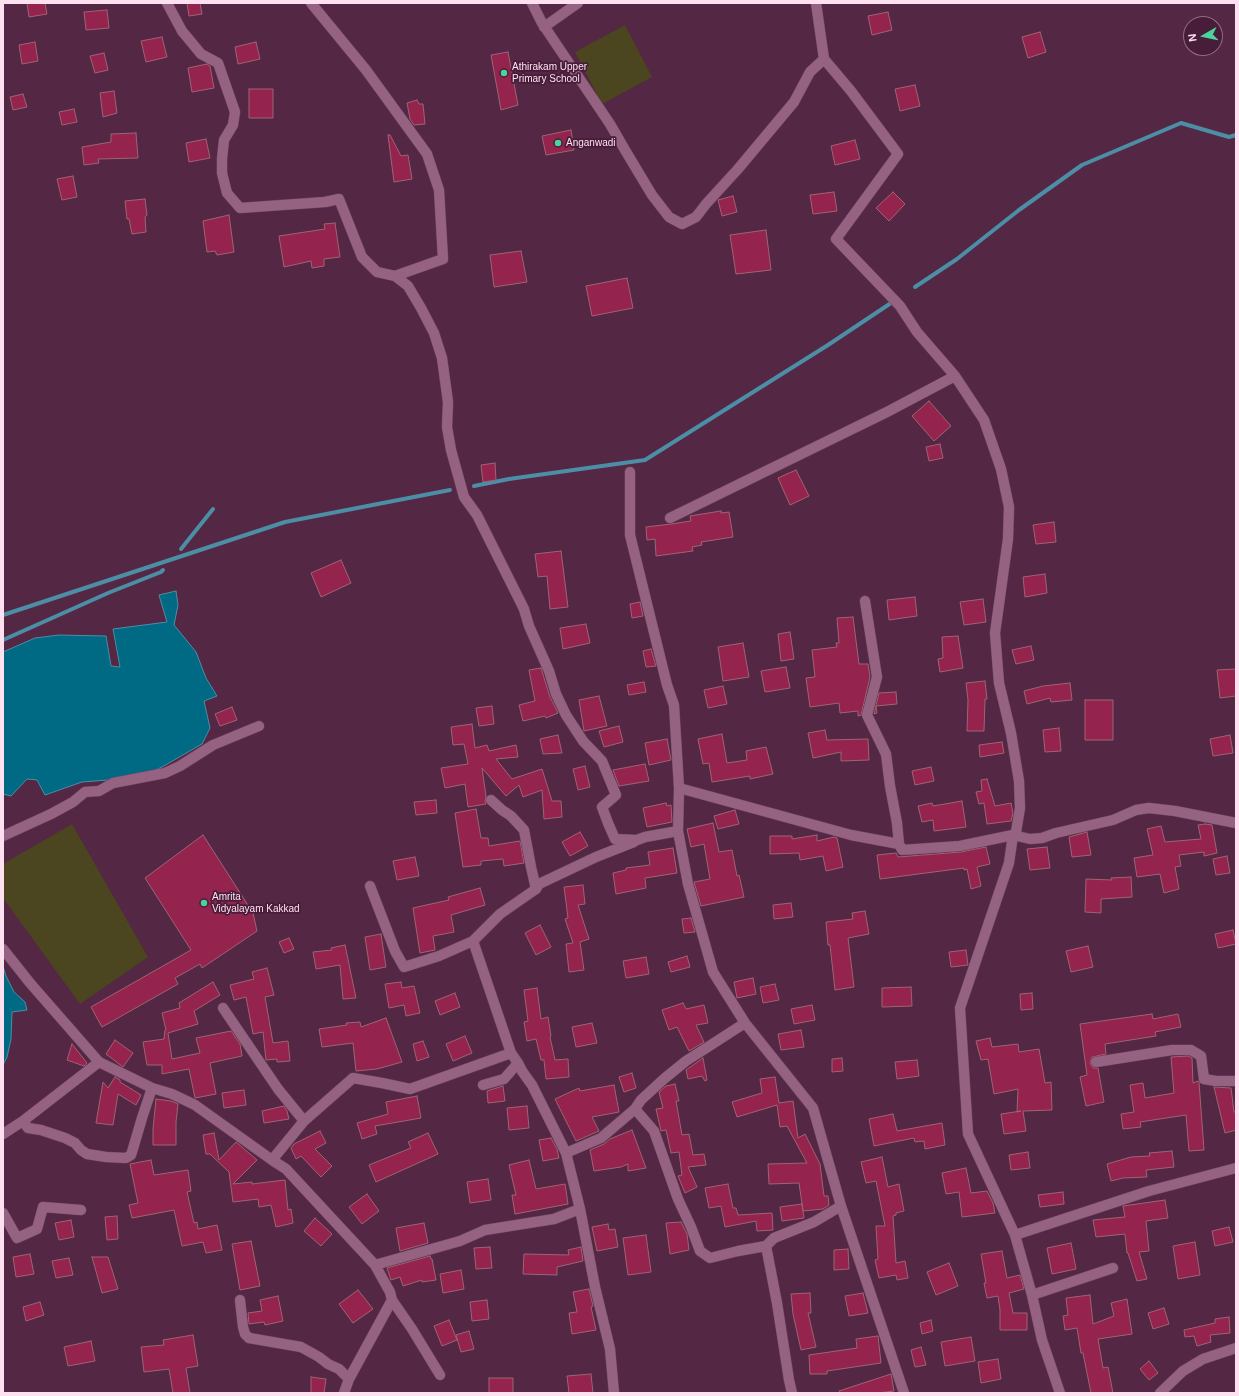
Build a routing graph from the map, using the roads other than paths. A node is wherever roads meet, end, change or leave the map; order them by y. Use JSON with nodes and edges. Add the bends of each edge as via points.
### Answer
{"nodes":[{"id":1,"x":167,"y":3,"type":"edge"},
{"id":2,"x":311,"y":3,"type":"edge"},
{"id":3,"x":532,"y":3,"type":"edge"},
{"id":4,"x":578,"y":3,"type":"edge"},
{"id":5,"x":816,"y":3,"type":"edge"},
{"id":6,"x":544,"y":27,"type":"junction"},
{"id":7,"x":824,"y":60,"type":"junction"},
{"id":8,"x":395,"y":276,"type":"junction"},
{"id":9,"x":955,"y":376,"type":"junction"},
{"id":10,"x":630,"y":472,"type":"dead end"},
{"id":11,"x":670,"y":518,"type":"dead end"},
{"id":12,"x":865,"y":602,"type":"dead end"},
{"id":13,"x":259,"y":726,"type":"dead end"},
{"id":14,"x":679,"y":788,"type":"junction"},
{"id":15,"x":491,"y":800,"type":"dead end"},
{"id":16,"x":1236,"y":823,"type":"edge"},
{"id":17,"x":678,"y":831,"type":"junction"},
{"id":18,"x":1013,"y":835,"type":"junction"},
{"id":19,"x":3,"y":836,"type":"edge"},
{"id":20,"x":637,"y":840,"type":"junction"},
{"id":21,"x":899,"y":844,"type":"junction"},
{"id":22,"x":370,"y":886,"type":"dead end"},
{"id":23,"x":536,"y":889,"type":"junction"},
{"id":24,"x":473,"y":941,"type":"junction"},
{"id":25,"x":3,"y":949,"type":"edge"},
{"id":26,"x":223,"y":1008,"type":"dead end"},
{"id":27,"x":746,"y":1023,"type":"junction"},
{"id":28,"x":511,"y":1053,"type":"junction"},
{"id":29,"x":99,"y":1062,"type":"junction"},
{"id":30,"x":1096,"y":1062,"type":"dead end"},
{"id":31,"x":518,"y":1063,"type":"junction"},
{"id":32,"x":1236,"y":1081,"type":"edge"},
{"id":33,"x":483,"y":1086,"type":"dead end"},
{"id":34,"x":152,"y":1088,"type":"junction"},
{"id":35,"x":635,"y":1109,"type":"junction"},
{"id":36,"x":23,"y":1121,"type":"junction"},
{"id":37,"x":304,"y":1121,"type":"junction"},
{"id":38,"x":3,"y":1134,"type":"edge"},
{"id":39,"x":566,"y":1152,"type":"junction"},
{"id":40,"x":272,"y":1160,"type":"junction"},
{"id":41,"x":1236,"y":1168,"type":"edge"},
{"id":42,"x":841,"y":1206,"type":"junction"},
{"id":43,"x":580,"y":1209,"type":"junction"},
{"id":44,"x":81,"y":1210,"type":"dead end"},
{"id":45,"x":3,"y":1214,"type":"edge"},
{"id":46,"x":1015,"y":1236,"type":"junction"},
{"id":47,"x":766,"y":1246,"type":"junction"},
{"id":48,"x":375,"y":1265,"type":"junction"},
{"id":49,"x":1113,"y":1268,"type":"dead end"},
{"id":50,"x":1032,"y":1295,"type":"junction"},
{"id":51,"x":240,"y":1300,"type":"dead end"},
{"id":52,"x":392,"y":1300,"type":"junction"},
{"id":53,"x":1236,"y":1348,"type":"edge"},
{"id":54,"x":440,"y":1376,"type":"dead end"},
{"id":55,"x":349,"y":1379,"type":"junction"},
{"id":56,"x":344,"y":1393,"type":"edge"},
{"id":57,"x":614,"y":1393,"type":"edge"},
{"id":58,"x":792,"y":1393,"type":"edge"},
{"id":59,"x":904,"y":1393,"type":"edge"},
{"id":60,"x":1060,"y":1393,"type":"edge"},
{"id":61,"x":1160,"y":1393,"type":"edge"}],
"edges":[{"from":1,"to":8,"type":"street","via":[[182,31],[201,54],[218,63],[235,112],[233,126],[224,140],[222,159],[222,173],[227,193],[240,208],[339,199],[362,257],[377,272]]},
{"from":2,"to":8,"type":"street","via":[[366,70],[427,154],[439,190],[443,259]]},
{"from":3,"to":6,"type":"street"},
{"from":4,"to":6,"type":"street"},
{"from":5,"to":7,"type":"street"},
{"from":6,"to":7,"type":"street","via":[[610,124],[652,195],[670,216],[682,224],[696,217],[738,169],[794,102],[810,72]]},
{"from":7,"to":9,"type":"street","via":[[851,91],[898,154],[836,239],[900,306],[917,332]]},
{"from":8,"to":20,"type":"street","via":[[408,286],[421,308],[434,333],[442,358],[448,402],[447,427],[464,498],[477,515],[524,609],[566,716],[583,741],[602,761],[616,794],[602,807],[615,839]]},
{"from":9,"to":11,"type":"street"},
{"from":9,"to":18,"type":"street","via":[[984,420],[1009,507],[1008,540],[995,633],[999,683],[1019,781],[1020,808],[1016,832]]},
{"from":10,"to":14,"type":"street","via":[[630,535],[674,705]]},
{"from":12,"to":21,"type":"street","via":[[877,677],[867,715],[886,754]]},
{"from":13,"to":19,"type":"street","via":[[213,745],[164,773],[114,783],[99,791],[85,792],[51,814]]},
{"from":14,"to":17,"type":"street"},
{"from":14,"to":21,"type":"street","via":[[851,835]]},
{"from":15,"to":23,"type":"street","via":[[524,830]]},
{"from":16,"to":18,"type":"street","via":[[1150,808],[1042,838],[1030,839]]},
{"from":17,"to":20,"type":"street"},
{"from":17,"to":27,"type":"street","via":[[688,884],[713,972]]},
{"from":18,"to":21,"type":"street","via":[[960,846],[902,850]]},
{"from":18,"to":46,"type":"street","via":[[1008,863],[960,1008],[968,1134]]},
{"from":20,"to":23,"type":"street","via":[[539,884]]},
{"from":22,"to":24,"type":"street","via":[[395,951],[404,967],[440,956]]},
{"from":23,"to":24,"type":"street","via":[[500,914]]},
{"from":24,"to":28,"type":"street"},
{"from":25,"to":29,"type":"street"},
{"from":26,"to":37,"type":"street","via":[[278,1089]]},
{"from":27,"to":35,"type":"street","via":[[664,1078]]},
{"from":27,"to":42,"type":"street","via":[[812,1108]]},
{"from":28,"to":31,"type":"street"},
{"from":28,"to":37,"type":"street","via":[[410,1089],[353,1078]]},
{"from":29,"to":34,"type":"street"},
{"from":29,"to":36,"type":"street"},
{"from":30,"to":32,"type":"street","via":[[1172,1050],[1191,1050],[1201,1056],[1204,1079]]},
{"from":31,"to":33,"type":"street","via":[[504,1079]]},
{"from":31,"to":39,"type":"street"},
{"from":34,"to":36,"type":"street","via":[[131,1155],[126,1158],[87,1154],[75,1143],[41,1130],[28,1128]]},
{"from":34,"to":40,"type":"street","via":[[195,1105]]},
{"from":35,"to":39,"type":"street","via":[[601,1138]]},
{"from":35,"to":47,"type":"street","via":[[654,1131],[700,1251],[710,1258]]},
{"from":36,"to":38,"type":"street"},
{"from":37,"to":40,"type":"street"},
{"from":39,"to":43,"type":"street"},
{"from":40,"to":48,"type":"street","via":[[286,1169]]},
{"from":41,"to":46,"type":"street","via":[[1149,1191]]},
{"from":42,"to":47,"type":"street","via":[[814,1222],[774,1238]]},
{"from":42,"to":59,"type":"street"},
{"from":43,"to":48,"type":"street","via":[[554,1218],[485,1230],[460,1241]]},
{"from":43,"to":57,"type":"street","via":[[610,1349]]},
{"from":44,"to":45,"type":"street","via":[[43,1207],[36,1229],[17,1238]]},
{"from":46,"to":50,"type":"street"},
{"from":47,"to":58,"type":"street"},
{"from":48,"to":52,"type":"street"},
{"from":49,"to":50,"type":"street"},
{"from":50,"to":60,"type":"street","via":[[1042,1340]]},
{"from":51,"to":55,"type":"street","via":[[243,1327],[249,1338],[301,1347],[339,1369]]},
{"from":52,"to":54,"type":"street"},
{"from":52,"to":55,"type":"street"},
{"from":53,"to":61,"type":"street","via":[[1203,1359],[1183,1371]]},
{"from":55,"to":56,"type":"street"}]}
